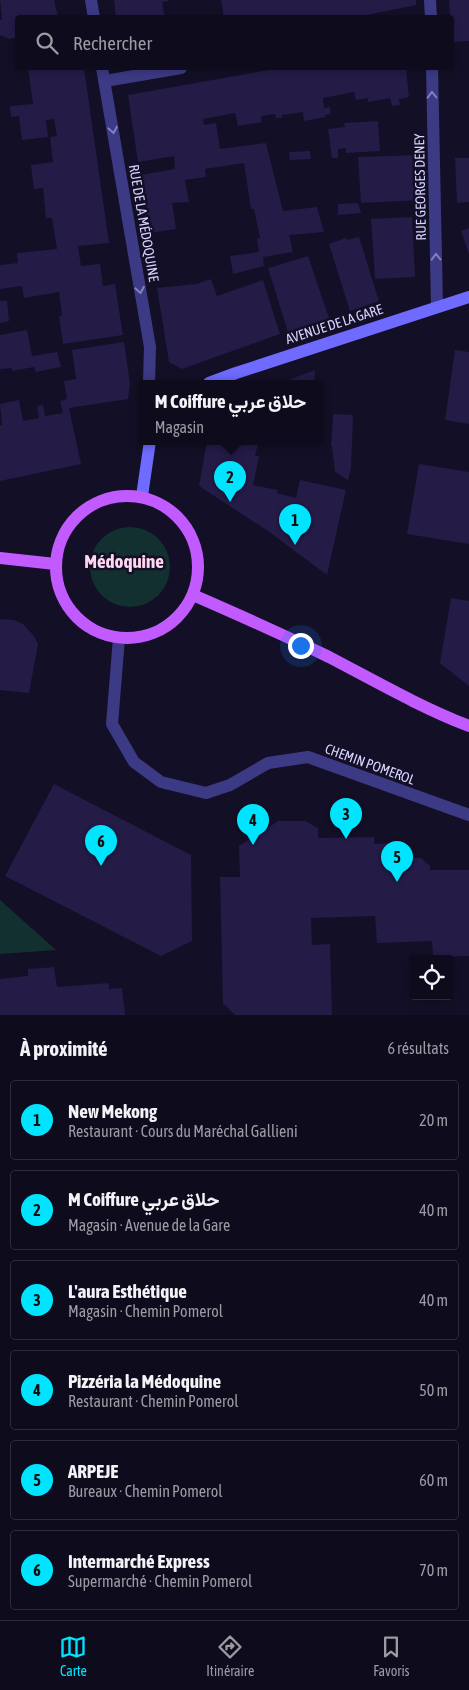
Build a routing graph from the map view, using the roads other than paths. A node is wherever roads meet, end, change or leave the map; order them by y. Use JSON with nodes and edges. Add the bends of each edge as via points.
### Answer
{"nodes":[{"id":1,"x":91,"y":0,"type":"edge"},
{"id":2,"x":430,"y":0,"type":"edge"},
{"id":3,"x":94,"y":15,"type":"edge"},
{"id":4,"x":431,"y":15,"type":"edge"},
{"id":5,"x":102,"y":70,"type":"edge"},
{"id":6,"x":169,"y":70,"type":"edge"},
{"id":7,"x":432,"y":70,"type":"edge"},
{"id":8,"x":105,"y":81,"type":"junction"},
{"id":9,"x":469,"y":296,"type":"edge"},
{"id":10,"x":438,"y":306,"type":"junction"},
{"id":11,"x":149,"y":380,"type":"edge"},
{"id":12,"x":217,"y":380,"type":"edge"},
{"id":13,"x":149,"y":445,"type":"edge"},
{"id":14,"x":142,"y":496,"type":"junction"},
{"id":15,"x":0,"y":558,"type":"edge"},
{"id":16,"x":55,"y":564,"type":"junction"},
{"id":17,"x":194,"y":595,"type":"junction"},
{"id":18,"x":119,"y":638,"type":"junction"},
{"id":19,"x":469,"y":726,"type":"edge"},
{"id":20,"x":469,"y":815,"type":"edge"}],
"edges":[{"from":1,"to":3,"type":"street"},
{"from":2,"to":4,"type":"street"},
{"from":5,"to":8,"type":"street","name":"RUE DE LA MÉDOQUINE"},
{"from":6,"to":8,"type":"street"},
{"from":10,"to":7,"type":"street","name":"RUE GEORGES DENEY","one_way":true},
{"from":8,"to":11,"type":"street","name":"RUE DE LA MÉDOQUINE","one_way":true,"via":[[150,347]]},
{"from":9,"to":10,"type":"street","name":"AVENUE DE LA GARE"},
{"from":10,"to":12,"type":"street","name":"AVENUE DE LA GARE"},
{"from":13,"to":14,"type":"street"},
{"from":14,"to":16,"type":"main road","via":[[116,496],[93,503],[73,519],[60,540]]},
{"from":14,"to":17,"type":"main road","via":[[179,516],[191,534],[198,554],[199,575]]},
{"from":15,"to":16,"type":"main road"},
{"from":16,"to":18,"type":"main road","via":[[58,586],[66,605],[81,622]]},
{"from":17,"to":18,"type":"main road","via":[[181,614],[163,629],[142,637]]},
{"from":17,"to":19,"type":"main road"},
{"from":18,"to":20,"type":"street","name":"CHEMIN POMEROL","via":[[112,724],[134,762],[162,782],[206,793],[230,785],[268,763],[308,757]]}]}
